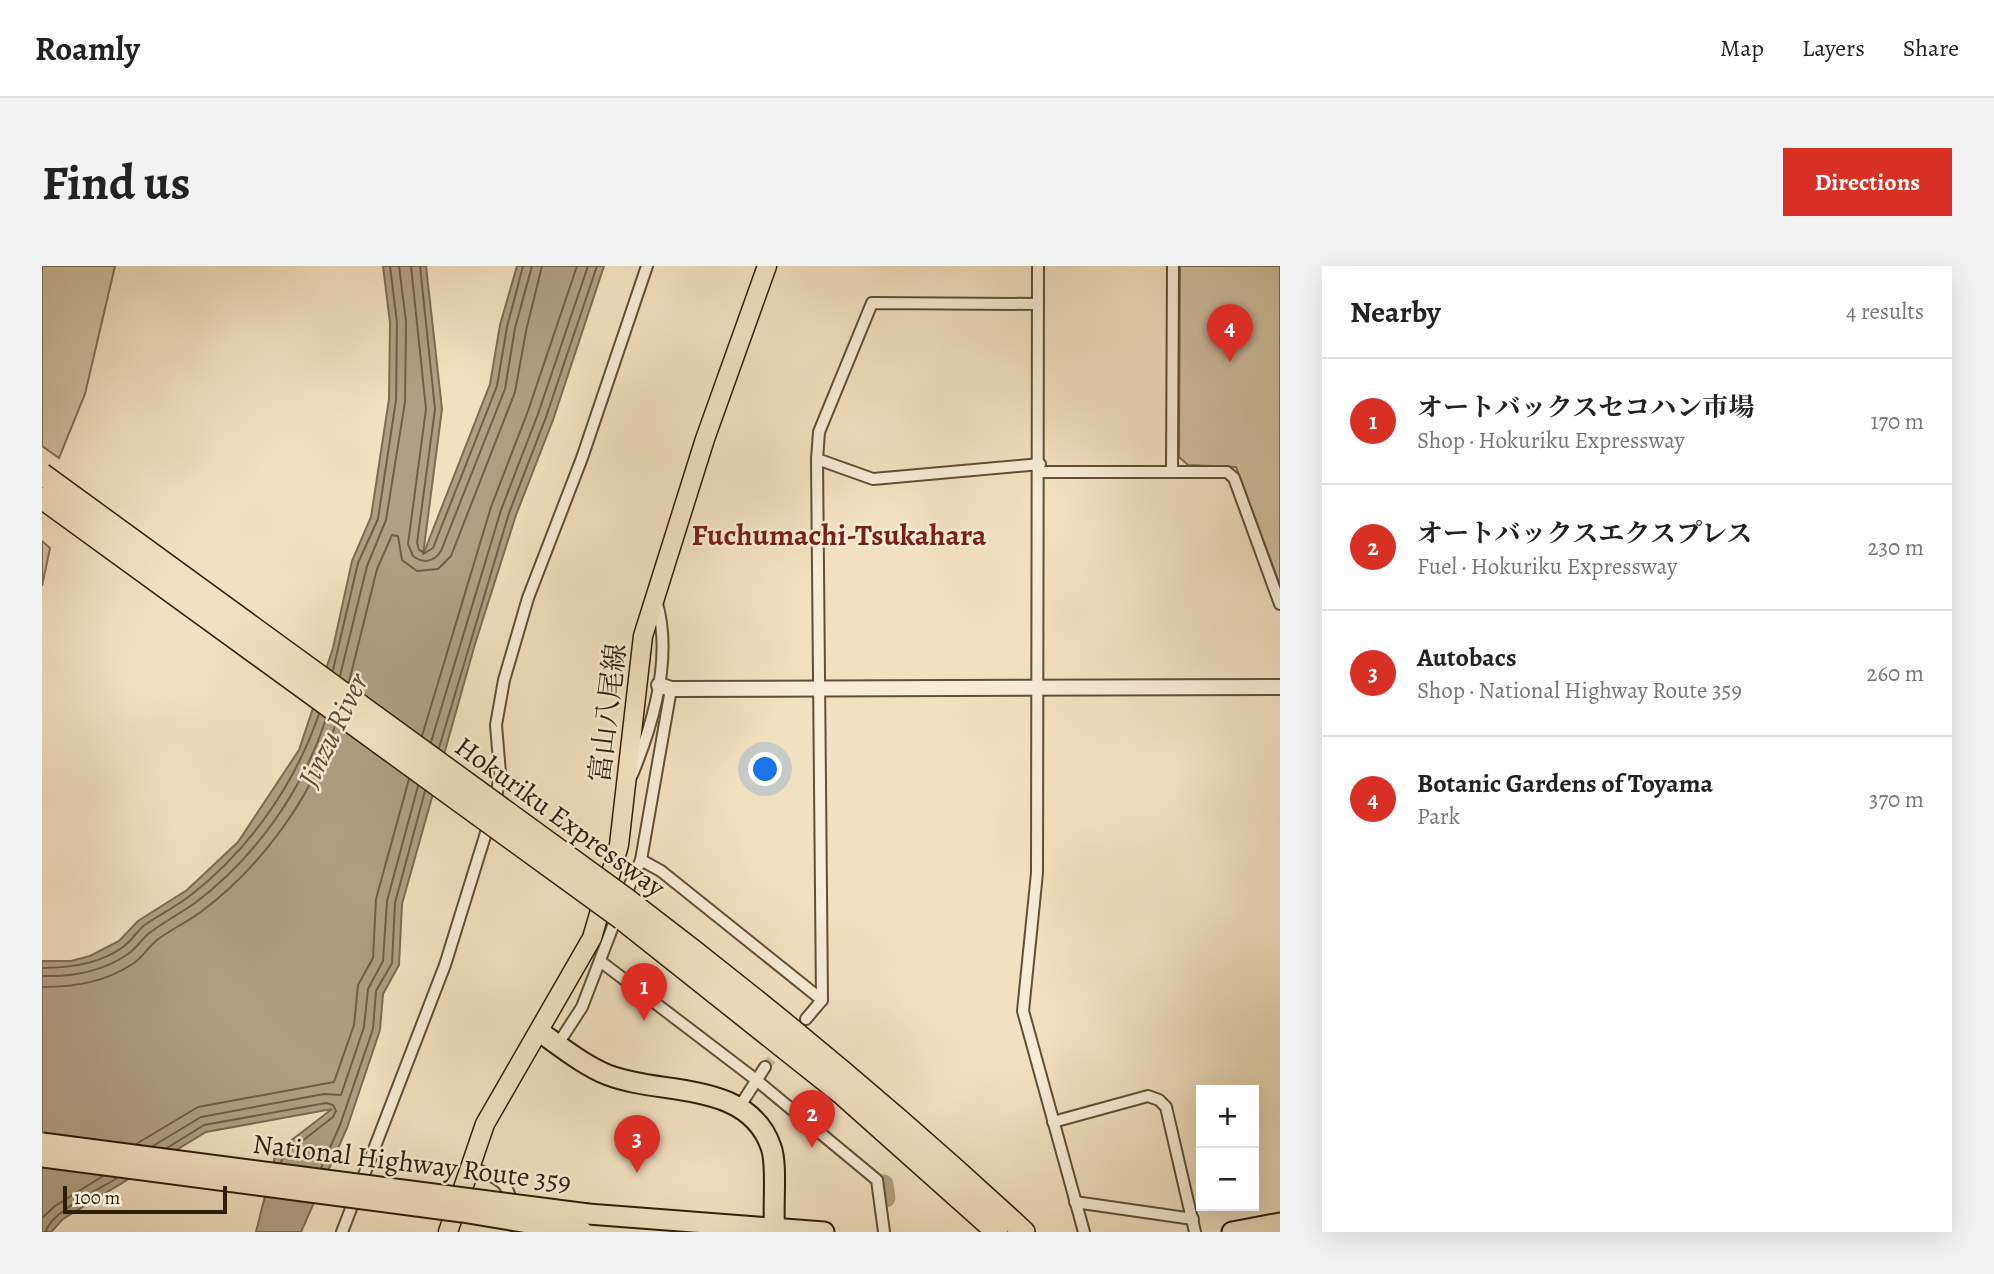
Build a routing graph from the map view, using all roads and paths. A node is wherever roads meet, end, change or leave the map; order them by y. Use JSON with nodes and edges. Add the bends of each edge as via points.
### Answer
{"nodes":[{"id":1,"x":647,"y":266,"type":"edge"},
{"id":2,"x":767,"y":266,"type":"edge"},
{"id":3,"x":1038,"y":266,"type":"edge"},
{"id":4,"x":1173,"y":266,"type":"edge"},
{"id":5,"x":1038,"y":304,"type":"junction"},
{"id":6,"x":817,"y":459,"type":"junction"},
{"id":7,"x":1040,"y":468,"type":"junction"},
{"id":8,"x":1172,"y":471,"type":"junction"},
{"id":9,"x":42,"y":474,"type":"edge"},
{"id":10,"x":42,"y":498,"type":"edge"},
{"id":11,"x":656,"y":598,"type":"junction"},
{"id":12,"x":1280,"y":604,"type":"edge"},
{"id":13,"x":665,"y":687,"type":"junction"},
{"id":14,"x":1037,"y":687,"type":"junction"},
{"id":15,"x":1280,"y":687,"type":"edge"},
{"id":16,"x":820,"y":688,"type":"junction"},
{"id":17,"x":625,"y":793,"type":"junction"},
{"id":18,"x":641,"y":860,"type":"junction"},
{"id":19,"x":626,"y":910,"type":"junction"},
{"id":20,"x":600,"y":961,"type":"junction"},
{"id":21,"x":822,"y":1000,"type":"junction"},
{"id":22,"x":806,"y":1019,"type":"dead end"},
{"id":23,"x":540,"y":1032,"type":"junction"},
{"id":24,"x":558,"y":1044,"type":"junction"},
{"id":25,"x":765,"y":1067,"type":"tunnel mouth"},
{"id":26,"x":755,"y":1079,"type":"junction"},
{"id":27,"x":740,"y":1106,"type":"junction"},
{"id":28,"x":1053,"y":1122,"type":"junction"},
{"id":29,"x":42,"y":1143,"type":"edge"},
{"id":30,"x":42,"y":1157,"type":"edge"},
{"id":31,"x":468,"y":1166,"type":"junction"},
{"id":32,"x":941,"y":1167,"type":"junction"},
{"id":33,"x":1075,"y":1202,"type":"junction"},
{"id":34,"x":1193,"y":1219,"type":"junction"},
{"id":35,"x":586,"y":1223,"type":"edge"},
{"id":36,"x":1280,"y":1223,"type":"edge"},
{"id":37,"x":769,"y":1227,"type":"edge"},
{"id":38,"x":342,"y":1232,"type":"edge"},
{"id":39,"x":448,"y":1232,"type":"edge"},
{"id":40,"x":517,"y":1232,"type":"edge"},
{"id":41,"x":824,"y":1232,"type":"edge"},
{"id":42,"x":884,"y":1232,"type":"edge"},
{"id":43,"x":996,"y":1232,"type":"edge"},
{"id":44,"x":1024,"y":1232,"type":"edge"},
{"id":45,"x":1084,"y":1232,"type":"edge"},
{"id":46,"x":1195,"y":1232,"type":"edge"},
{"id":47,"x":1233,"y":1232,"type":"edge"}],
"edges":[{"from":1,"to":38,"type":"street","via":[[582,458],[528,598],[498,709],[496,799],[445,965]]},
{"from":2,"to":11,"type":"main road","name":"富山八尾線","via":[[705,439]]},
{"from":3,"to":5,"type":"street"},
{"from":4,"to":8,"type":"street"},
{"from":5,"to":6,"type":"street","via":[[872,303],[819,432]]},
{"from":5,"to":7,"type":"street"},
{"from":6,"to":7,"type":"street","via":[[873,479]]},
{"from":6,"to":16,"type":"street"},
{"from":7,"to":8,"type":"street"},
{"from":7,"to":14,"type":"street"},
{"from":8,"to":12,"type":"street","via":[[1227,472],[1234,478]]},
{"from":9,"to":19,"type":"highway","name":"Hokuriku Expressway","bridge":true},
{"from":10,"to":19,"type":"highway","name":"Hokuriku Expressway","bridge":true},
{"from":11,"to":13,"type":"street","via":[[663,621]]},
{"from":11,"to":17,"type":"main road","name":"富山八尾線","via":[[638,665]]},
{"from":13,"to":16,"type":"street"},
{"from":13,"to":17,"type":"street"},
{"from":13,"to":18,"type":"street"},
{"from":14,"to":15,"type":"street"},
{"from":14,"to":16,"type":"street"},
{"from":14,"to":28,"type":"street","via":[[1037,873],[1023,1011]]},
{"from":16,"to":21,"type":"street"},
{"from":17,"to":23,"type":"main road","name":"富山八尾線","via":[[619,845],[592,938]]},
{"from":18,"to":20,"type":"street"},
{"from":18,"to":21,"type":"street","via":[[661,871]]},
{"from":19,"to":32,"type":"highway","name":"Hokuriku Expressway","via":[[753,996]]},
{"from":20,"to":24,"type":"street","via":[[582,1007]]},
{"from":20,"to":26,"type":"street"},
{"from":21,"to":22,"type":"street"},
{"from":23,"to":24,"type":"highway"},
{"from":23,"to":31,"type":"main road","name":"富山八尾線","via":[[485,1124]]},
{"from":24,"to":27,"type":"highway","via":[[624,1081],[710,1095]]},
{"from":25,"to":26,"type":"street"},
{"from":26,"to":27,"type":"street"},
{"from":26,"to":42,"type":"street","via":[[877,1180]]},
{"from":27,"to":37,"type":"highway","via":[[759,1124],[771,1146]]},
{"from":28,"to":33,"type":"street"},
{"from":28,"to":34,"type":"street","via":[[1148,1096],[1159,1100],[1166,1107]]},
{"from":29,"to":35,"type":"highway","name":"National Highway Route 359","bridge":true},
{"from":30,"to":35,"type":"highway","name":"National Highway Route 359","bridge":true,"via":[[463,1212]]},
{"from":31,"to":39,"type":"main road","name":"富山八尾線"},
{"from":31,"to":40,"type":"street","via":[[500,1178],[508,1188]]},
{"from":32,"to":43,"type":"highway","name":"Hokuriku Expressway"},
{"from":32,"to":44,"type":"highway","name":"Hokuriku Expressway"},
{"from":33,"to":34,"type":"street"},
{"from":33,"to":45,"type":"street"},
{"from":34,"to":46,"type":"street"},
{"from":35,"to":37,"type":"highway","name":"National Highway Route 359"},
{"from":36,"to":47,"type":"highway"},
{"from":37,"to":41,"type":"highway","name":"National Highway Route 359"}]}
